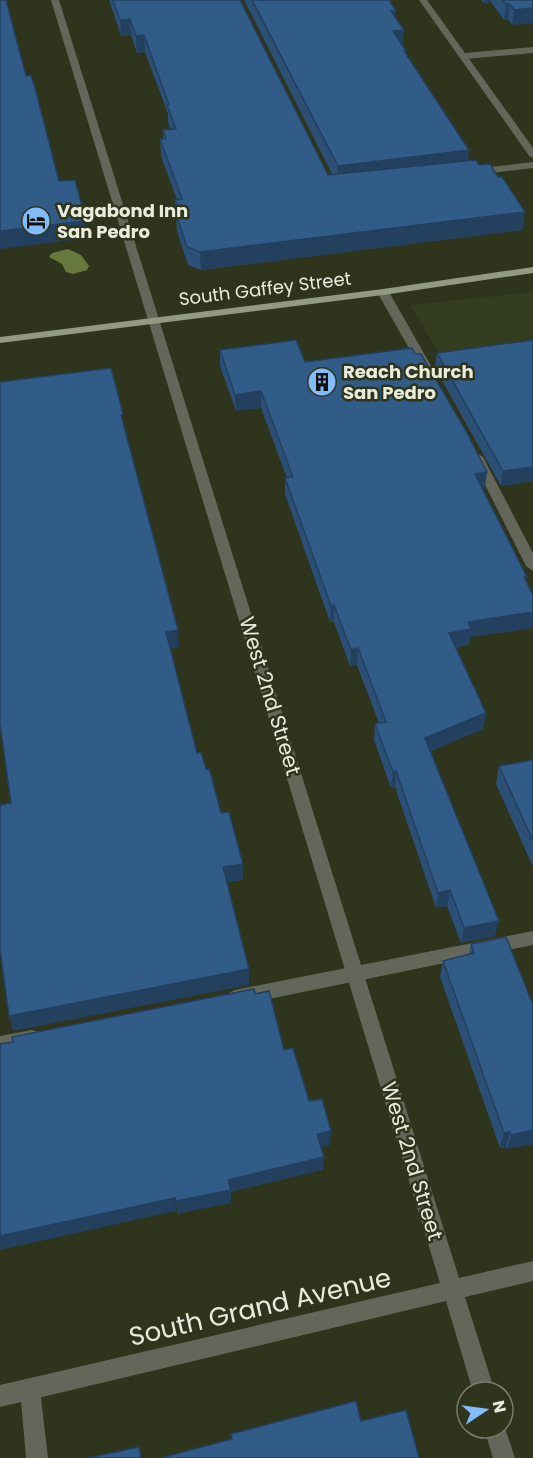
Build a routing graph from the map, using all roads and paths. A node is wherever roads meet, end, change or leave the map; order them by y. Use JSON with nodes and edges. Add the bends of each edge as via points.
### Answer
{"nodes":[{"id":1,"x":55,"y":0,"type":"edge"},
{"id":2,"x":423,"y":0,"type":"edge"},
{"id":3,"x":533,"y":50,"type":"edge"},
{"id":4,"x":465,"y":56,"type":"junction"},
{"id":5,"x":533,"y":155,"type":"edge"},
{"id":6,"x":533,"y":165,"type":"edge"},
{"id":7,"x":462,"y":174,"type":"edge"},
{"id":8,"x":533,"y":270,"type":"edge"},
{"id":9,"x":383,"y":292,"type":"junction"},
{"id":10,"x":156,"y":320,"type":"junction"},
{"id":11,"x":0,"y":340,"type":"edge"},
{"id":12,"x":436,"y":384,"type":"edge"},
{"id":13,"x":472,"y":446,"type":"edge"},
{"id":14,"x":533,"y":566,"type":"edge"},
{"id":15,"x":533,"y":939,"type":"edge"},
{"id":16,"x":354,"y":974,"type":"junction"},
{"id":17,"x":217,"y":1001,"type":"edge"},
{"id":18,"x":46,"y":1035,"type":"edge"},
{"id":19,"x":0,"y":1044,"type":"edge"},
{"id":20,"x":533,"y":1271,"type":"edge"},
{"id":21,"x":451,"y":1289,"type":"junction"},
{"id":22,"x":480,"y":1380,"type":"edge"},
{"id":23,"x":30,"y":1389,"type":"junction"},
{"id":24,"x":0,"y":1396,"type":"edge"},
{"id":25,"x":499,"y":1440,"type":"edge"},
{"id":26,"x":37,"y":1458,"type":"edge"},
{"id":27,"x":504,"y":1458,"type":"edge"}],
"edges":[{"from":1,"to":10,"type":"street","name":"West 2nd Street"},
{"from":2,"to":4,"type":"street"},
{"from":3,"to":4,"type":"street"},
{"from":4,"to":5,"type":"street"},
{"from":6,"to":7,"type":"street"},
{"from":8,"to":9,"type":"main road","name":"South Gaffey Street"},
{"from":9,"to":10,"type":"main road","name":"South Gaffey Street"},
{"from":9,"to":12,"type":"street"},
{"from":10,"to":11,"type":"main road","name":"South Gaffey Street"},
{"from":10,"to":16,"type":"street","name":"West 2nd Street"},
{"from":13,"to":14,"type":"street"},
{"from":15,"to":16,"type":"street"},
{"from":16,"to":17,"type":"street"},
{"from":16,"to":21,"type":"street","name":"West 2nd Street"},
{"from":18,"to":19,"type":"street"},
{"from":20,"to":21,"type":"street","name":"South Grand Avenue"},
{"from":21,"to":22,"type":"street","name":"West 2nd Street"},
{"from":21,"to":23,"type":"street","name":"South Grand Avenue"},
{"from":23,"to":24,"type":"street","name":"South Grand Avenue"},
{"from":23,"to":26,"type":"street"},
{"from":25,"to":27,"type":"street"}]}
